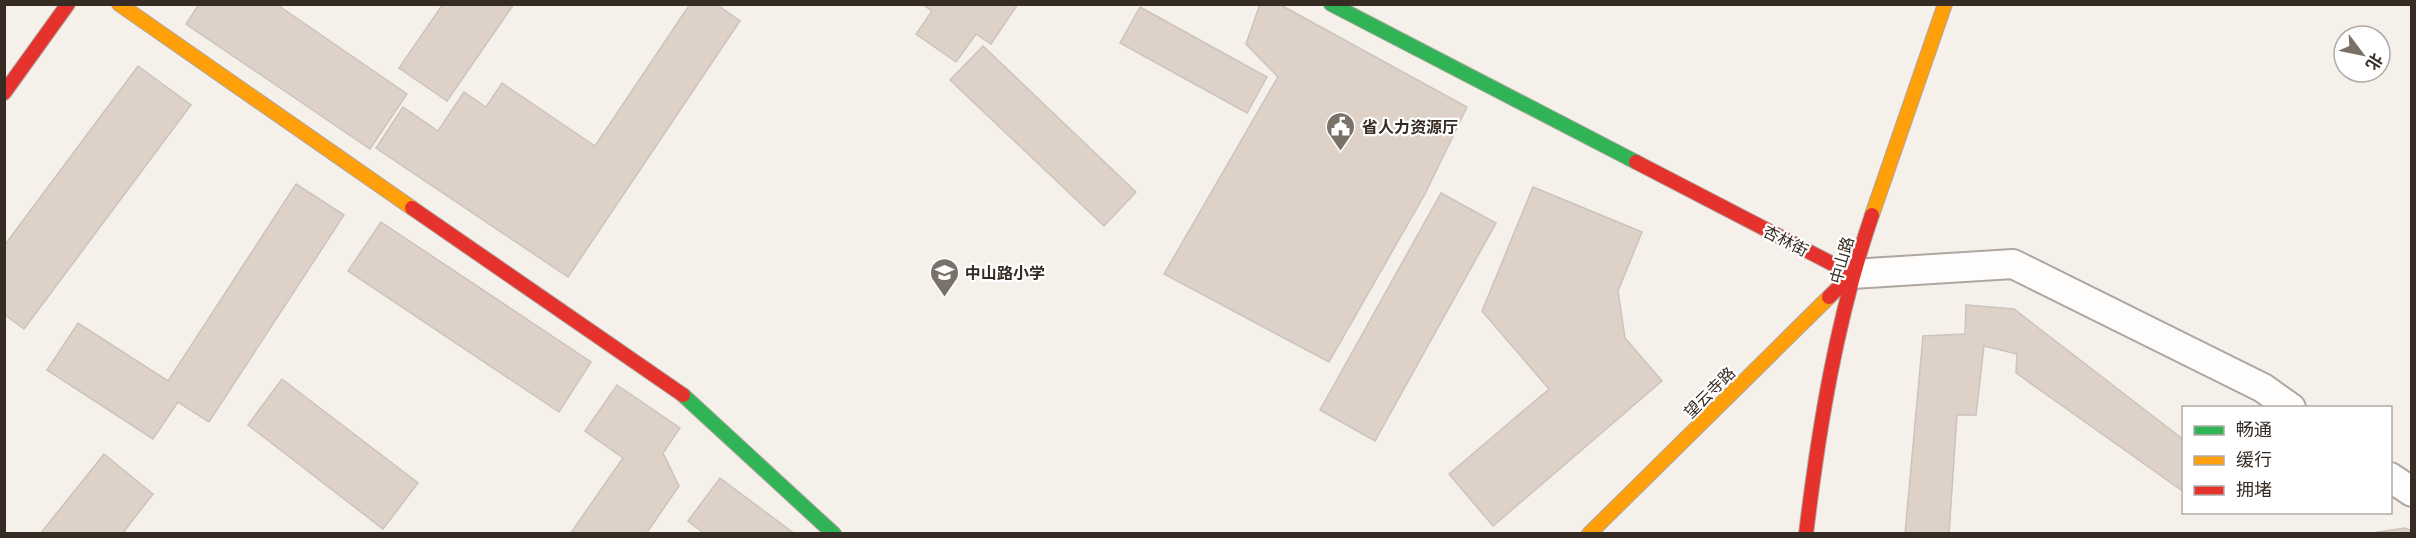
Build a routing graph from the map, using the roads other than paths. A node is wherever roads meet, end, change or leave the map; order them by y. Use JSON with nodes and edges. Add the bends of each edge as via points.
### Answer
{"nodes":[{"id":1,"x":68,"y":4,"type":"edge"},
{"id":2,"x":119,"y":4,"type":"edge"},
{"id":3,"x":1331,"y":4,"type":"edge"},
{"id":4,"x":1945,"y":4,"type":"edge"},
{"id":5,"x":4,"y":93,"type":"edge"},
{"id":6,"x":1852,"y":274,"type":"junction"},
{"id":7,"x":2288,"y":406,"type":"edge"},
{"id":8,"x":2392,"y":478,"type":"edge"},
{"id":9,"x":2412,"y":492,"type":"edge"},
{"id":10,"x":834,"y":534,"type":"edge"},
{"id":11,"x":1589,"y":534,"type":"edge"},
{"id":12,"x":1806,"y":534,"type":"edge"}],
"edges":[{"from":1,"to":5,"type":"street"},
{"from":2,"to":10,"type":"street","via":[[688,399]]},
{"from":3,"to":6,"type":"street","name":"杏林街"},
{"from":4,"to":6,"type":"street","name":"中山路"},
{"from":6,"to":7,"type":"street","via":[[2013,264],[2263,388]]},
{"from":6,"to":11,"type":"street","name":"望云寺路"},
{"from":6,"to":12,"type":"street","name":"中山路","via":[[1815,458]]},
{"from":8,"to":9,"type":"street"}]}
